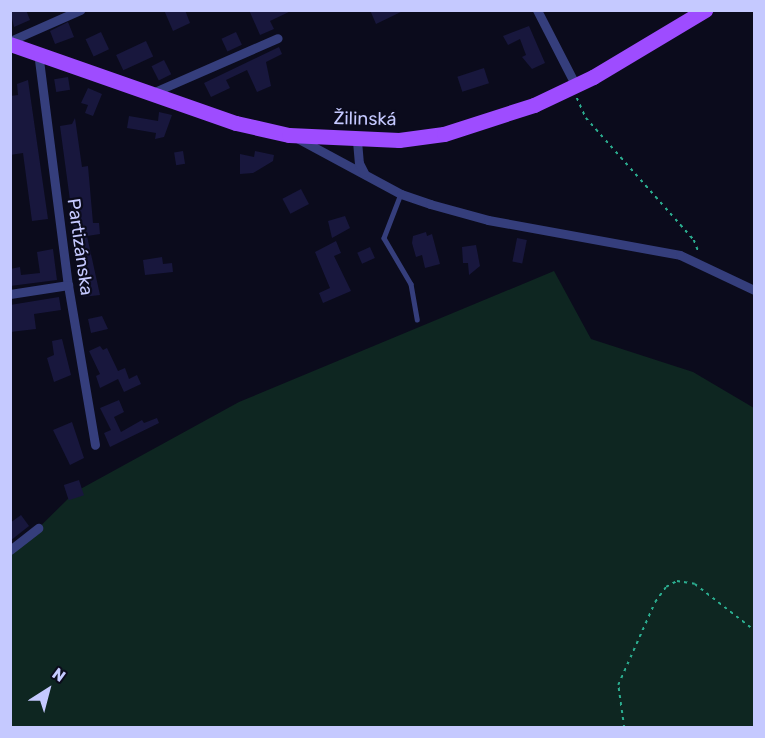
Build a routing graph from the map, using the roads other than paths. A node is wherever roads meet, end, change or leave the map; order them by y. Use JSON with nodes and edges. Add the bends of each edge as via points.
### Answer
{"nodes":[{"id":1,"x":80,"y":10,"type":"edge"},
{"id":2,"x":537,"y":10,"type":"edge"},
{"id":3,"x":705,"y":10,"type":"edge"},
{"id":4,"x":278,"y":38,"type":"dead end"},
{"id":5,"x":10,"y":42,"type":"edge"},
{"id":6,"x":38,"y":52,"type":"junction"},
{"id":7,"x":577,"y":92,"type":"junction"},
{"id":8,"x":150,"y":94,"type":"junction"},
{"id":9,"x":289,"y":135,"type":"junction"},
{"id":10,"x":357,"y":141,"type":"junction"},
{"id":11,"x":364,"y":173,"type":"junction"},
{"id":12,"x":401,"y":194,"type":"junction"},
{"id":13,"x":68,"y":285,"type":"junction"},
{"id":14,"x":754,"y":290,"type":"edge"},
{"id":15,"x":10,"y":294,"type":"edge"},
{"id":16,"x":417,"y":320,"type":"dead end"},
{"id":17,"x":95,"y":445,"type":"dead end"},
{"id":18,"x":38,"y":528,"type":"dead end"},
{"id":19,"x":10,"y":550,"type":"edge"}],
"edges":[{"from":1,"to":5,"type":"street","name":"Žilinská"},
{"from":2,"to":7,"type":"street"},
{"from":3,"to":7,"type":"main road","name":"Žilinská"},
{"from":4,"to":8,"type":"street"},
{"from":5,"to":6,"type":"main road","name":"Žilinská"},
{"from":6,"to":8,"type":"main road","name":"Žilinská"},
{"from":6,"to":13,"type":"street","name":"Partizánska"},
{"from":7,"to":10,"type":"main road","name":"Žilinská","via":[[444,134]]},
{"from":8,"to":9,"type":"main road","name":"Žilinská","via":[[208,115]]},
{"from":9,"to":10,"type":"main road","name":"Žilinská"},
{"from":9,"to":11,"type":"street"},
{"from":10,"to":11,"type":"street"},
{"from":11,"to":12,"type":"street"},
{"from":12,"to":14,"type":"street","via":[[488,220],[680,255]]},
{"from":12,"to":16,"type":"lane","via":[[384,238],[411,284]]},
{"from":13,"to":15,"type":"street"},
{"from":13,"to":17,"type":"street","name":"Partizánska"},
{"from":18,"to":19,"type":"street"}]}
